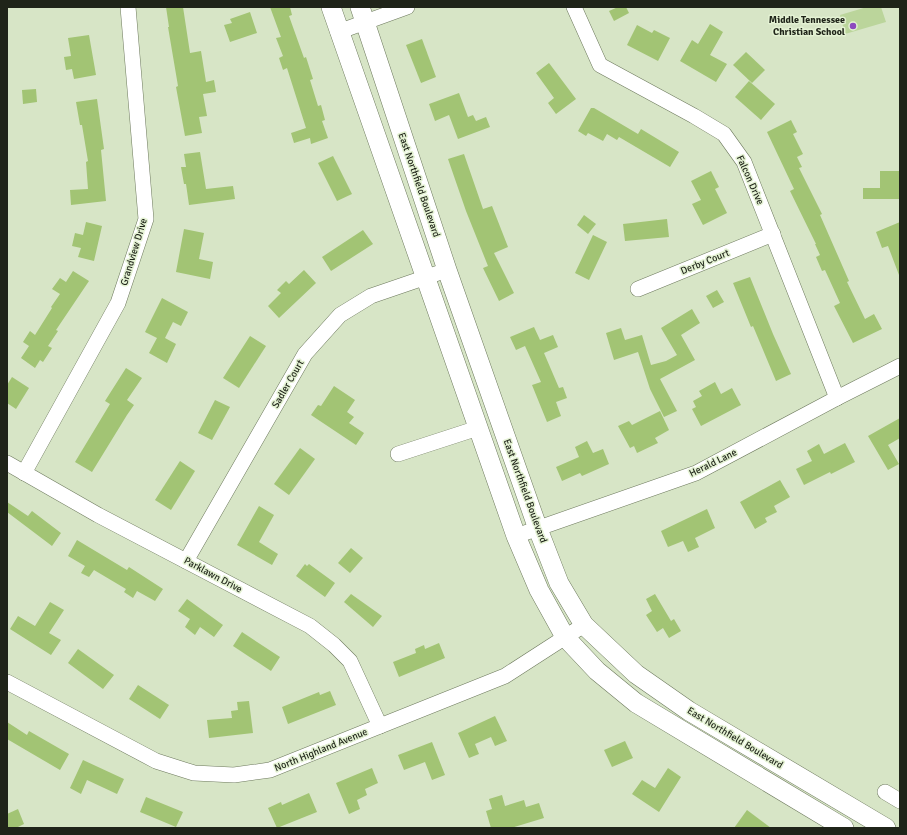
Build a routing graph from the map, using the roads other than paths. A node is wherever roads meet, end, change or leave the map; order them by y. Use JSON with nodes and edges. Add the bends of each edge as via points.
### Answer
{"nodes":[{"id":1,"x":128,"y":7,"type":"edge"},
{"id":2,"x":331,"y":7,"type":"edge"},
{"id":3,"x":407,"y":7,"type":"edge"},
{"id":4,"x":574,"y":7,"type":"edge"},
{"id":5,"x":362,"y":15,"type":"edge"},
{"id":6,"x":338,"y":32,"type":"junction"},
{"id":7,"x":773,"y":234,"type":"junction"},
{"id":8,"x":447,"y":270,"type":"junction"},
{"id":9,"x":425,"y":278,"type":"junction"},
{"id":10,"x":638,"y":290,"type":"dead end"},
{"id":11,"x":900,"y":366,"type":"edge"},
{"id":12,"x":837,"y":398,"type":"junction"},
{"id":13,"x":478,"y":428,"type":"junction"},
{"id":14,"x":398,"y":454,"type":"dead end"},
{"id":15,"x":7,"y":463,"type":"edge"},
{"id":16,"x":24,"y":473,"type":"junction"},
{"id":17,"x":538,"y":529,"type":"junction"},
{"id":18,"x":516,"y":536,"type":"junction"},
{"id":19,"x":186,"y":561,"type":"junction"},
{"id":20,"x":584,"y":625,"type":"junction"},
{"id":21,"x":565,"y":637,"type":"junction"},
{"id":22,"x":7,"y":682,"type":"edge"},
{"id":23,"x":380,"y":726,"type":"junction"},
{"id":24,"x":885,"y":792,"type":"dead end"},
{"id":25,"x":900,"y":801,"type":"edge"},
{"id":26,"x":883,"y":827,"type":"edge"},
{"id":27,"x":844,"y":828,"type":"edge"}],
"edges":[{"from":1,"to":16,"type":"street","name":"Grandview Drive","via":[[146,220],[118,303]]},
{"from":2,"to":6,"type":"main road","name":"East Northfield Boulevard"},
{"from":3,"to":5,"type":"street"},
{"from":4,"to":7,"type":"street","name":"Falcon Drive","via":[[600,65],[724,134],[744,162]]},
{"from":5,"to":6,"type":"street"},
{"from":5,"to":8,"type":"main road","name":"East Northfield Boulevard"},
{"from":6,"to":9,"type":"main road","name":"East Northfield Boulevard"},
{"from":7,"to":10,"type":"street","name":"Derby Court"},
{"from":7,"to":12,"type":"street","name":"Falcon Drive"},
{"from":8,"to":9,"type":"street","name":"Sadler Court"},
{"from":8,"to":17,"type":"main road","name":"East Northfield Boulevard"},
{"from":9,"to":13,"type":"main road","name":"East Northfield Boulevard"},
{"from":9,"to":19,"type":"street","name":"Sadler Court","via":[[371,296],[340,315],[305,354]]},
{"from":11,"to":12,"type":"street","name":"Herald Lane"},
{"from":12,"to":17,"type":"street","name":"Herald Lane","via":[[696,473]]},
{"from":13,"to":14,"type":"street"},
{"from":13,"to":18,"type":"main road","name":"East Northfield Boulevard"},
{"from":15,"to":16,"type":"street","name":"Parklawn Drive"},
{"from":16,"to":19,"type":"street","name":"Parklawn Drive"},
{"from":17,"to":18,"type":"street","name":"Herald Lane"},
{"from":17,"to":20,"type":"main road","name":"East Northfield Boulevard","via":[[559,583]]},
{"from":18,"to":21,"type":"main road","name":"East Northfield Boulevard","via":[[539,590]]},
{"from":19,"to":23,"type":"street","name":"Parklawn Drive","via":[[310,626],[334,645],[350,661]]},
{"from":20,"to":21,"type":"street","name":"North Highland Avenue"},
{"from":20,"to":26,"type":"main road","name":"East Northfield Boulevard","via":[[636,674],[689,711]]},
{"from":21,"to":23,"type":"street","name":"North Highland Avenue","via":[[505,676]]},
{"from":21,"to":27,"type":"main road","name":"East Northfield Boulevard","via":[[597,671],[636,703]]},
{"from":22,"to":23,"type":"street","name":"North Highland Avenue","via":[[156,761],[194,773],[234,775],[270,770]]},
{"from":24,"to":25,"type":"street"}]}
